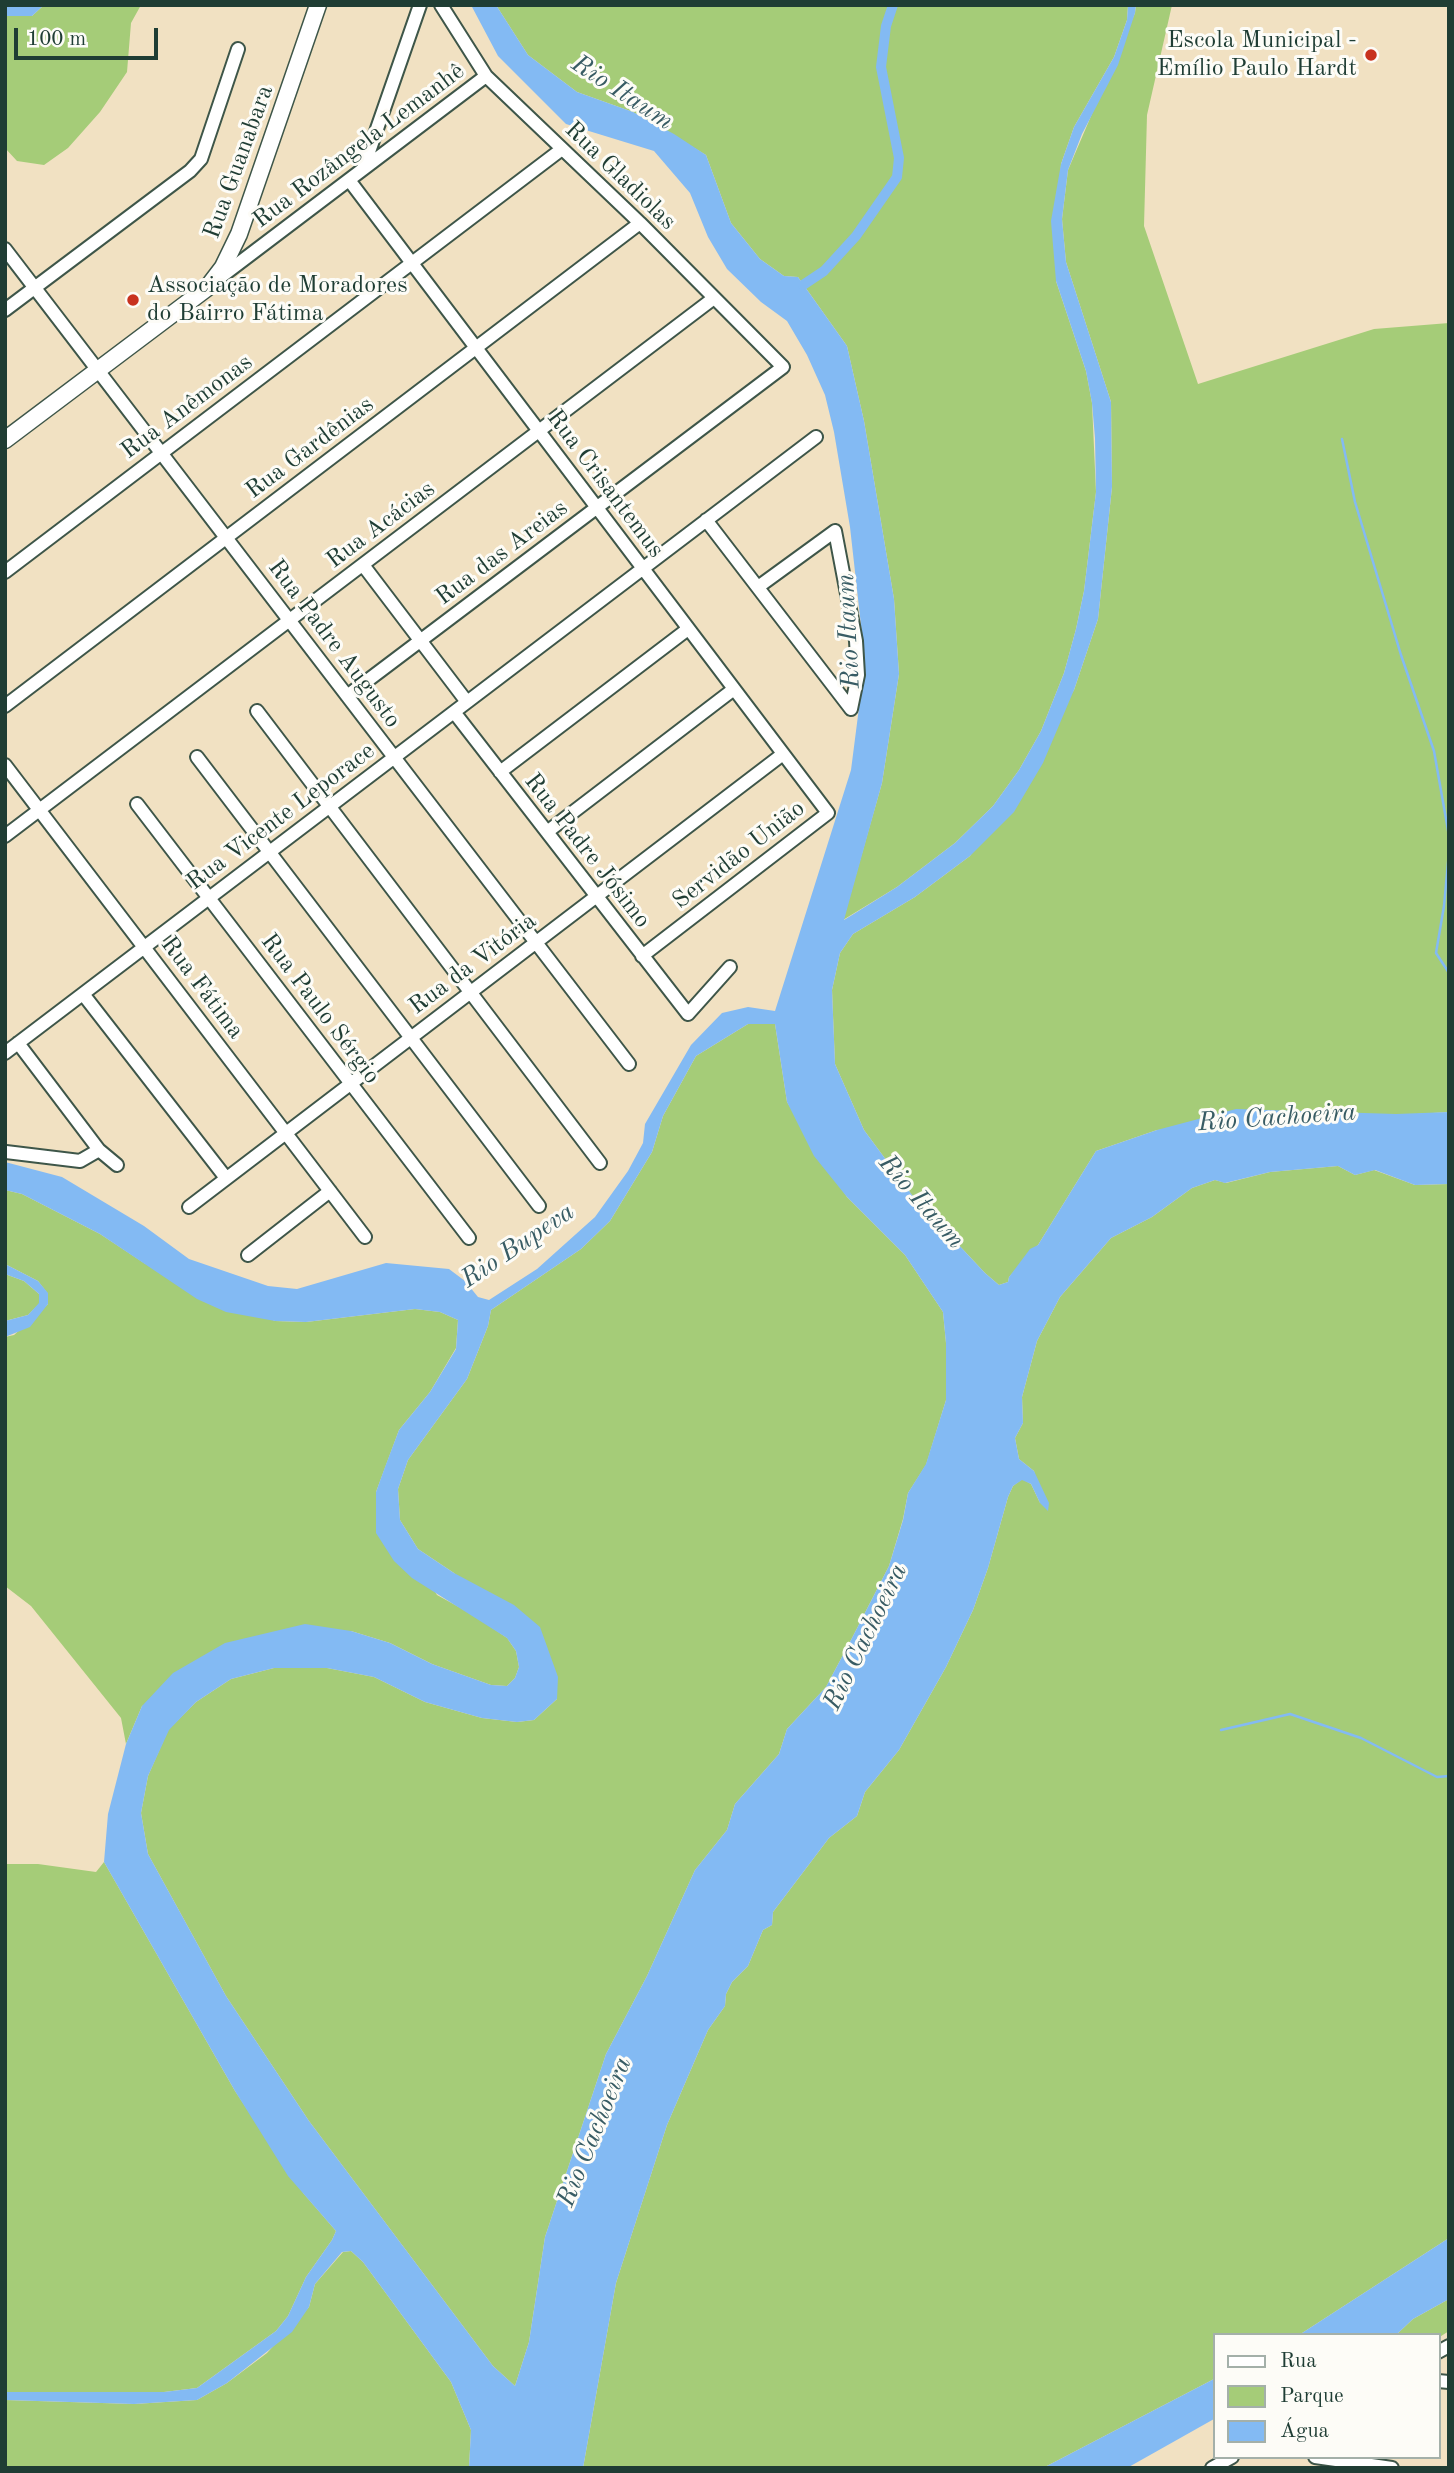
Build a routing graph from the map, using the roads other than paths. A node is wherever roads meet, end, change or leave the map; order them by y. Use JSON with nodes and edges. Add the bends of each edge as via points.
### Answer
{"nodes":[{"id":1,"x":318,"y":5,"type":"edge"},
{"id":2,"x":420,"y":5,"type":"edge"},
{"id":3,"x":441,"y":5,"type":"edge"},
{"id":4,"x":239,"y":49,"type":"dead end"},
{"id":5,"x":486,"y":76,"type":"junction"},
{"id":6,"x":562,"y":149,"type":"junction"},
{"id":7,"x":363,"y":169,"type":"junction"},
{"id":8,"x":349,"y":180,"type":"junction"},
{"id":9,"x":640,"y":223,"type":"junction"},
{"id":10,"x":239,"y":234,"type":"junction"},
{"id":11,"x":258,"y":248,"type":"junction"},
{"id":12,"x":5,"y":249,"type":"edge"},
{"id":13,"x":412,"y":263,"type":"junction"},
{"id":14,"x":35,"y":288,"type":"junction"},
{"id":15,"x":207,"y":288,"type":"junction"},
{"id":16,"x":715,"y":298,"type":"junction"},
{"id":17,"x":5,"y":310,"type":"edge"},
{"id":18,"x":476,"y":348,"type":"junction"},
{"id":19,"x":783,"y":367,"type":"joint"},
{"id":20,"x":98,"y":370,"type":"junction"},
{"id":21,"x":539,"y":431,"type":"junction"},
{"id":22,"x":816,"y":437,"type":"dead end"},
{"id":23,"x":5,"y":440,"type":"edge"},
{"id":24,"x":161,"y":453,"type":"junction"},
{"id":25,"x":597,"y":508,"type":"junction"},
{"id":26,"x":706,"y":520,"type":"junction"},
{"id":27,"x":227,"y":538,"type":"junction"},
{"id":28,"x":363,"y":565,"type":"junction"},
{"id":29,"x":642,"y":569,"type":"junction"},
{"id":30,"x":5,"y":572,"type":"edge"},
{"id":31,"x":758,"y":587,"type":"junction"},
{"id":32,"x":289,"y":620,"type":"junction"},
{"id":33,"x":688,"y":629,"type":"junction"},
{"id":34,"x":421,"y":641,"type":"junction"},
{"id":35,"x":734,"y":689,"type":"junction"},
{"id":36,"x":348,"y":696,"type":"junction"},
{"id":37,"x":467,"y":702,"type":"junction"},
{"id":38,"x":5,"y":706,"type":"edge"},
{"id":39,"x":257,"y":711,"type":"dead end"},
{"id":40,"x":454,"y":712,"type":"junction"},
{"id":41,"x":783,"y":754,"type":"junction"},
{"id":42,"x":197,"y":757,"type":"dead end"},
{"id":43,"x":394,"y":757,"type":"junction"},
{"id":44,"x":5,"y":765,"type":"edge"},
{"id":45,"x":500,"y":772,"type":"junction"},
{"id":46,"x":137,"y":804,"type":"dead end"},
{"id":47,"x":329,"y":807,"type":"junction"},
{"id":48,"x":39,"y":810,"type":"junction"},
{"id":49,"x":828,"y":813,"type":"joint"},
{"id":50,"x":547,"y":832,"type":"junction"},
{"id":51,"x":5,"y":836,"type":"edge"},
{"id":52,"x":270,"y":852,"type":"junction"},
{"id":53,"x":596,"y":896,"type":"junction"},
{"id":54,"x":209,"y":898,"type":"junction"},
{"id":55,"x":536,"y":942,"type":"junction"},
{"id":56,"x":144,"y":947,"type":"junction"},
{"id":57,"x":642,"y":956,"type":"junction"},
{"id":58,"x":730,"y":967,"type":"dead end"},
{"id":59,"x":470,"y":992,"type":"junction"},
{"id":60,"x":83,"y":994,"type":"junction"},
{"id":61,"x":411,"y":1038,"type":"junction"},
{"id":62,"x":18,"y":1043,"type":"junction"},
{"id":63,"x":5,"y":1053,"type":"edge"},
{"id":64,"x":629,"y":1064,"type":"dead end"},
{"id":65,"x":350,"y":1083,"type":"junction"},
{"id":66,"x":285,"y":1133,"type":"junction"},
{"id":67,"x":99,"y":1150,"type":"junction"},
{"id":68,"x":6,"y":1152,"type":"edge"},
{"id":69,"x":600,"y":1163,"type":"dead end"},
{"id":70,"x":117,"y":1165,"type":"dead end"},
{"id":71,"x":226,"y":1178,"type":"junction"},
{"id":72,"x":330,"y":1191,"type":"junction"},
{"id":73,"x":539,"y":1206,"type":"dead end"},
{"id":74,"x":189,"y":1207,"type":"dead end"},
{"id":75,"x":365,"y":1237,"type":"dead end"},
{"id":76,"x":469,"y":1238,"type":"dead end"},
{"id":77,"x":248,"y":1255,"type":"dead end"},
{"id":78,"x":1228,"y":2459,"type":"edge"},
{"id":79,"x":1333,"y":2459,"type":"edge"},
{"id":80,"x":1378,"y":2464,"type":"edge"},
{"id":81,"x":1212,"y":2468,"type":"edge"},
{"id":82,"x":1392,"y":2468,"type":"edge"}],
"edges":[{"from":1,"to":10,"type":"main road","name":"Rua Guanabara"},
{"from":2,"to":7,"type":"street"},
{"from":3,"to":5,"type":"street","name":"Rua Gladiolas"},
{"from":4,"to":14,"type":"street","via":[[201,159]]},
{"from":5,"to":6,"type":"street","name":"Rua Gladiolas"},
{"from":5,"to":7,"type":"street","name":"Rua Rozângela Lemanhê"},
{"from":6,"to":9,"type":"street","name":"Rua Gladiolas"},
{"from":6,"to":13,"type":"street","name":"Rua Anêmonas"},
{"from":7,"to":8,"type":"street","name":"Rua Rozângela Lemanhê"},
{"from":8,"to":11,"type":"street","name":"Rua Rozângela Lemanhê"},
{"from":8,"to":13,"type":"street","name":"Rua Crisantemus"},
{"from":9,"to":16,"type":"street","name":"Rua Gladiolas"},
{"from":9,"to":18,"type":"street","name":"Rua Gardênias"},
{"from":10,"to":11,"type":"street","name":"Rua Rozângela Lemanhê"},
{"from":10,"to":15,"type":"main road","name":"Rua Guanabara"},
{"from":11,"to":15,"type":"street","name":"Rua Rozângela Lemanhê"},
{"from":12,"to":14,"type":"street","name":"Rua Padre Augusto"},
{"from":13,"to":18,"type":"street","name":"Rua Crisantemus"},
{"from":13,"to":24,"type":"street","name":"Rua Anêmonas"},
{"from":14,"to":17,"type":"street"},
{"from":14,"to":20,"type":"street","name":"Rua Padre Augusto"},
{"from":15,"to":20,"type":"main road","name":"Rua Guanabara"},
{"from":16,"to":19,"type":"street","name":"Rua Gladiolas"},
{"from":16,"to":21,"type":"street","name":"Rua Acácias"},
{"from":18,"to":21,"type":"street","name":"Rua Crisantemus"},
{"from":18,"to":27,"type":"street","name":"Rua Gardênias"},
{"from":19,"to":25,"type":"street","name":"Rua das Areias"},
{"from":20,"to":23,"type":"main road","name":"Rua Guanabara"},
{"from":20,"to":24,"type":"street","name":"Rua Padre Augusto"},
{"from":21,"to":25,"type":"street","name":"Rua Crisantemus"},
{"from":21,"to":28,"type":"street","name":"Rua Acácias"},
{"from":22,"to":26,"type":"street","name":"Rua Vicente Leporace"},
{"from":24,"to":27,"type":"street","name":"Rua Padre Augusto"},
{"from":24,"to":30,"type":"street","name":"Rua Anêmonas"},
{"from":25,"to":29,"type":"street","name":"Rua Crisantemus"},
{"from":25,"to":34,"type":"street","name":"Rua das Areias"},
{"from":26,"to":29,"type":"street","name":"Rua Vicente Leporace"},
{"from":26,"to":31,"type":"street"},
{"from":27,"to":32,"type":"street","name":"Rua Padre Augusto"},
{"from":27,"to":38,"type":"street","name":"Rua Gardênias"},
{"from":28,"to":32,"type":"street","name":"Rua Acácias"},
{"from":28,"to":34,"type":"street"},
{"from":29,"to":33,"type":"street","name":"Rua Crisantemus"},
{"from":29,"to":37,"type":"street","name":"Rua Vicente Leporace"},
{"from":31,"to":31,"type":"street","via":[[835,531],[856,641],[858,675],[851,709]]},
{"from":32,"to":36,"type":"street","name":"Rua Padre Augusto"},
{"from":32,"to":48,"type":"street","name":"Rua Acácias"},
{"from":33,"to":35,"type":"street","name":"Rua Crisantemus"},
{"from":33,"to":45,"type":"street"},
{"from":34,"to":36,"type":"street","name":"Rua das Areias"},
{"from":34,"to":37,"type":"street"},
{"from":35,"to":41,"type":"street","name":"Rua Crisantemus"},
{"from":35,"to":50,"type":"street"},
{"from":36,"to":43,"type":"street","name":"Rua Padre Augusto"},
{"from":37,"to":40,"type":"street","name":"Rua Vicente Leporace"},
{"from":39,"to":47,"type":"street"},
{"from":40,"to":43,"type":"street","name":"Rua Vicente Leporace"},
{"from":40,"to":45,"type":"street","name":"Rua Padre Jósimo"},
{"from":41,"to":49,"type":"street","name":"Rua Crisantemus"},
{"from":41,"to":53,"type":"street","name":"Rua da Vitória"},
{"from":42,"to":52,"type":"street"},
{"from":43,"to":47,"type":"street","name":"Rua Vicente Leporace"},
{"from":43,"to":55,"type":"street","name":"Rua Padre Augusto"},
{"from":44,"to":48,"type":"street","name":"Rua Fátima"},
{"from":45,"to":50,"type":"street","name":"Rua Padre Jósimo"},
{"from":46,"to":54,"type":"street","name":"Rua Paulo Sérgio"},
{"from":47,"to":52,"type":"street","name":"Rua Vicente Leporace"},
{"from":47,"to":59,"type":"street"},
{"from":48,"to":51,"type":"street","name":"Rua Acácias"},
{"from":48,"to":56,"type":"street","name":"Rua Fátima"},
{"from":49,"to":57,"type":"street","name":"Servidão União"},
{"from":50,"to":53,"type":"street","name":"Rua Padre Jósimo"},
{"from":52,"to":54,"type":"street","name":"Rua Vicente Leporace"},
{"from":52,"to":61,"type":"street"},
{"from":53,"to":55,"type":"street","name":"Rua da Vitória"},
{"from":53,"to":57,"type":"street","name":"Rua Padre Jósimo"},
{"from":54,"to":56,"type":"street","name":"Rua Vicente Leporace"},
{"from":54,"to":65,"type":"street","name":"Rua Paulo Sérgio"},
{"from":55,"to":59,"type":"street","name":"Rua da Vitória"},
{"from":55,"to":64,"type":"street","name":"Rua Padre Augusto"},
{"from":56,"to":60,"type":"street","name":"Rua Vicente Leporace"},
{"from":56,"to":66,"type":"street","name":"Rua Fátima"},
{"from":57,"to":58,"type":"street","name":"Rua Padre Jósimo","via":[[688,1014]]},
{"from":59,"to":61,"type":"street","name":"Rua da Vitória"},
{"from":59,"to":69,"type":"street"},
{"from":60,"to":62,"type":"street","name":"Rua Vicente Leporace"},
{"from":60,"to":71,"type":"street"},
{"from":61,"to":65,"type":"street","name":"Rua da Vitória"},
{"from":61,"to":73,"type":"street"},
{"from":62,"to":63,"type":"street","name":"Rua Vicente Leporace"},
{"from":62,"to":67,"type":"street"},
{"from":65,"to":66,"type":"street","name":"Rua da Vitória"},
{"from":65,"to":76,"type":"street","name":"Rua Paulo Sérgio"},
{"from":66,"to":71,"type":"street","name":"Rua da Vitória"},
{"from":66,"to":72,"type":"street","name":"Rua Fátima"},
{"from":67,"to":68,"type":"street","via":[[80,1161]]},
{"from":67,"to":70,"type":"street"},
{"from":71,"to":74,"type":"street","name":"Rua da Vitória"},
{"from":72,"to":75,"type":"street","name":"Rua Fátima"},
{"from":72,"to":77,"type":"street"},
{"from":78,"to":81,"type":"street"},
{"from":79,"to":80,"type":"street"},
{"from":80,"to":82,"type":"street"}]}
